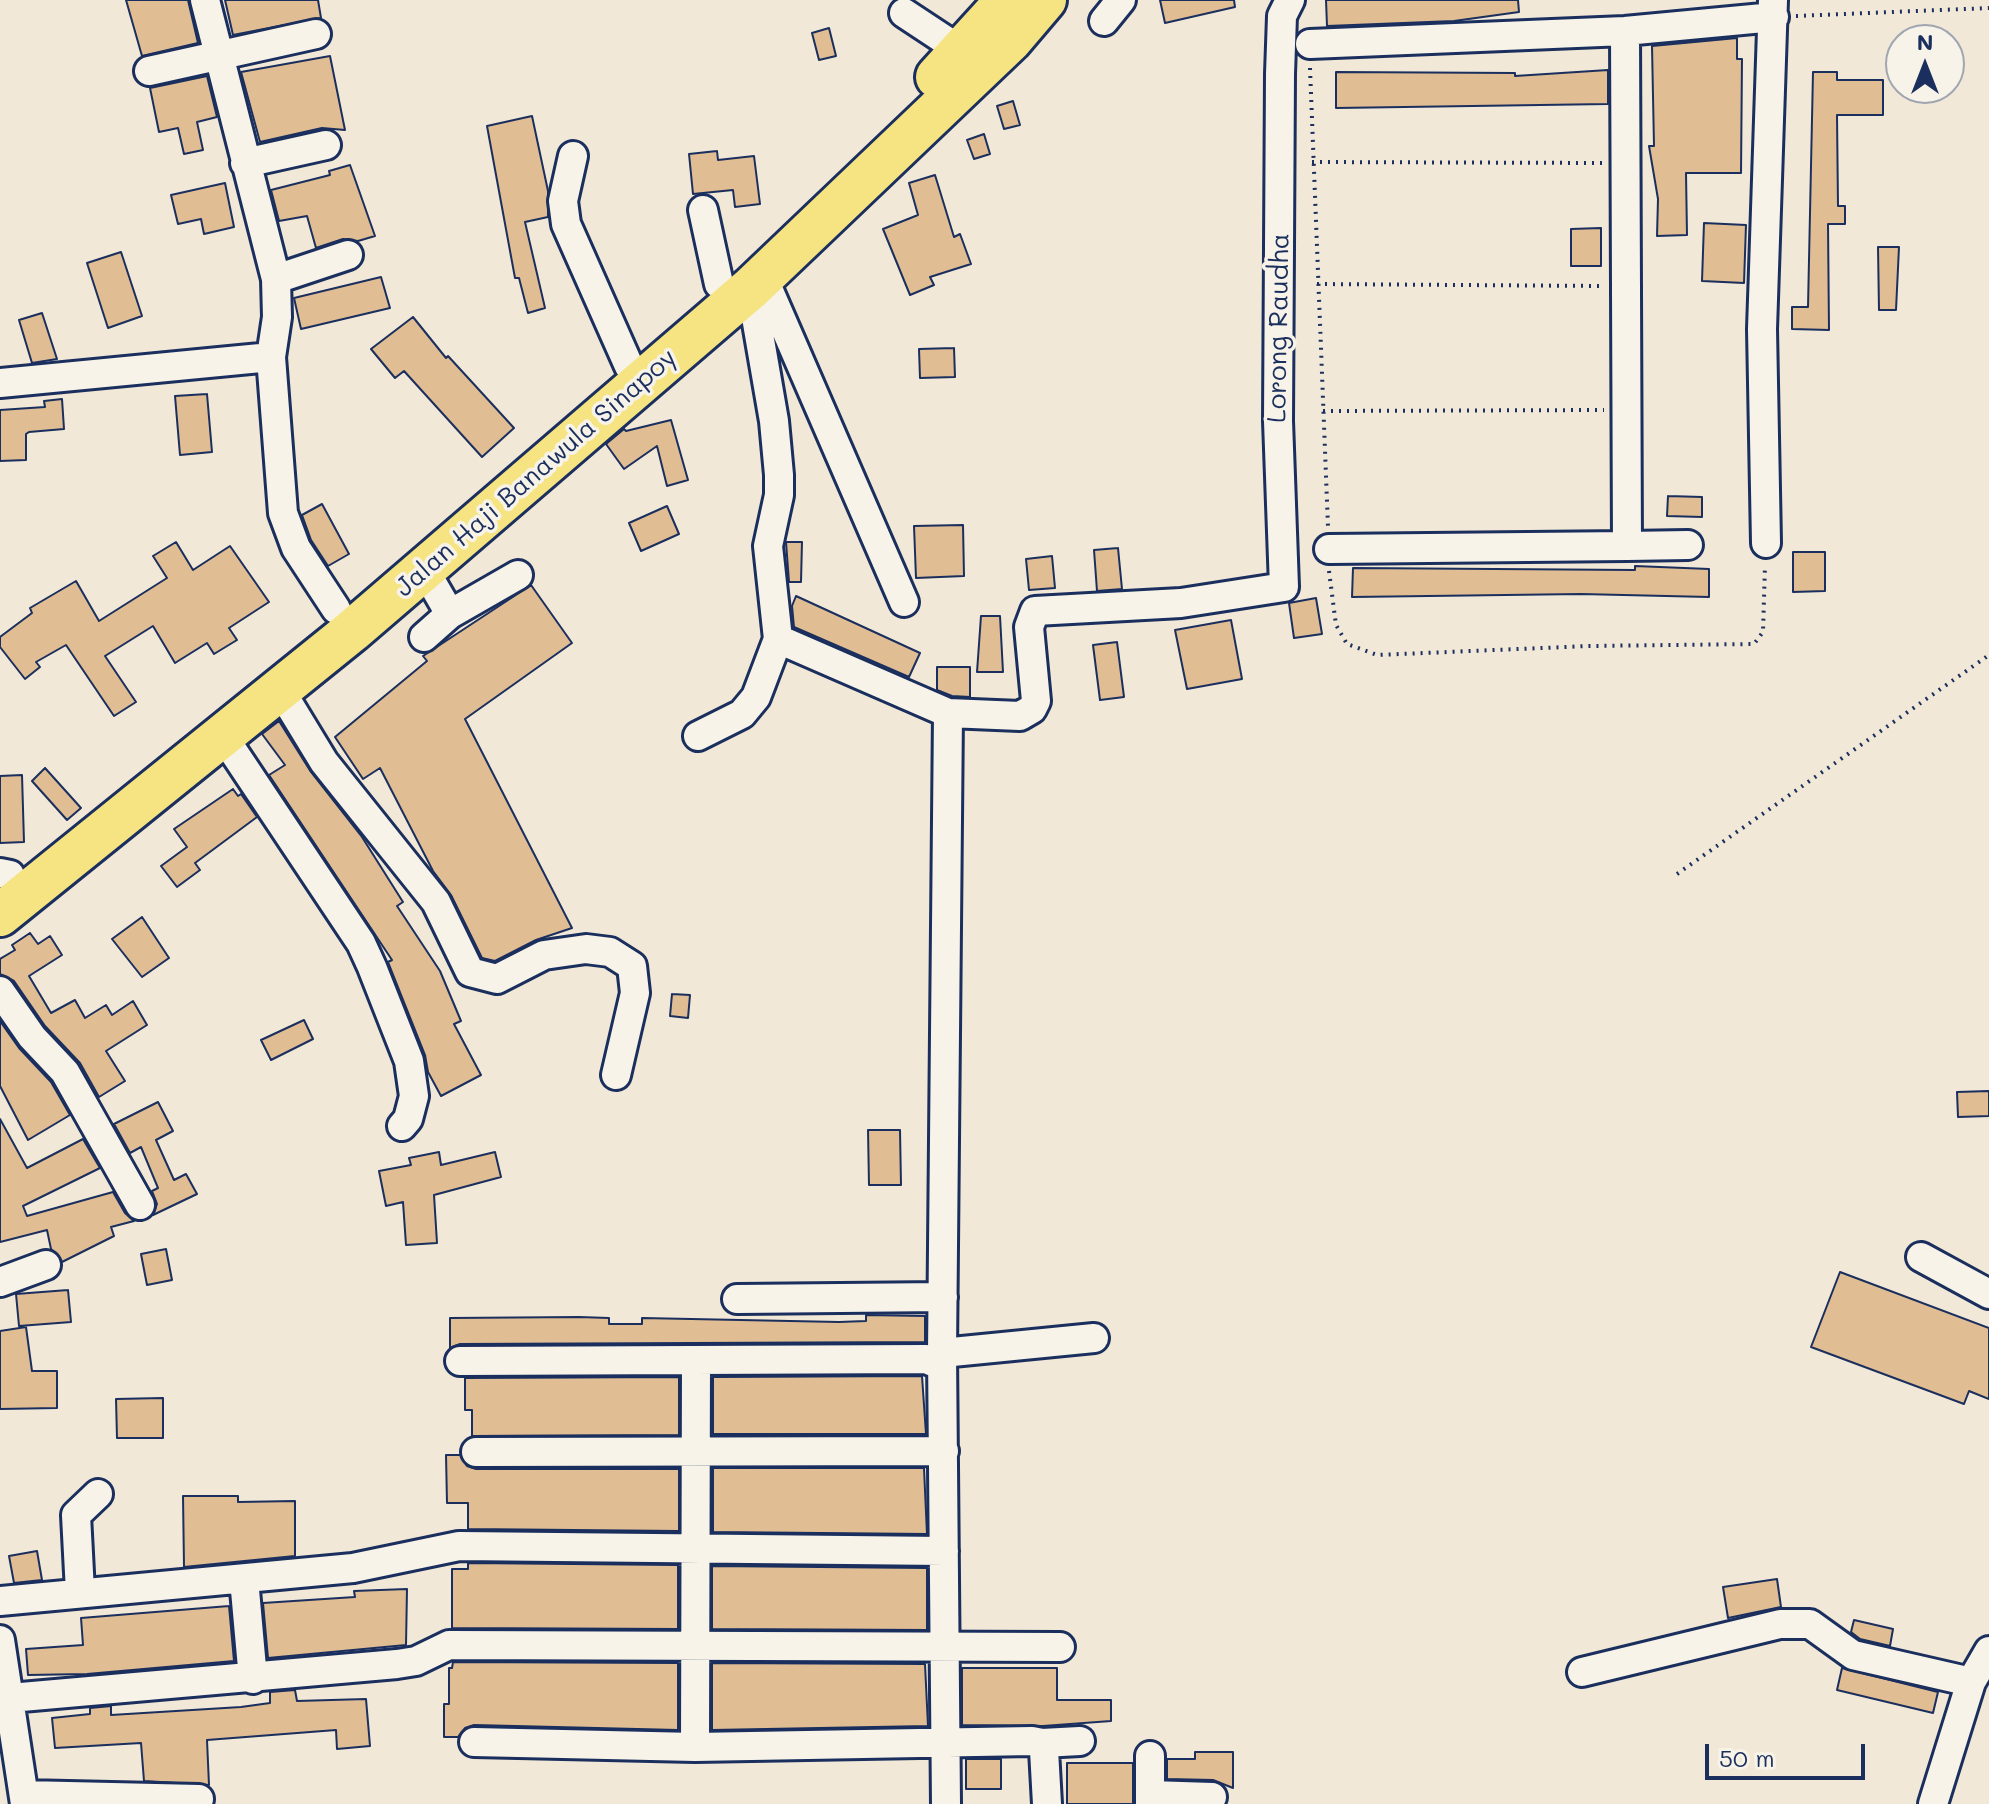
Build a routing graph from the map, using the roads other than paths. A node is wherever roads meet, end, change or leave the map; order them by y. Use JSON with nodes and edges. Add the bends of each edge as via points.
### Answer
{"nodes":[{"id":1,"x":205,"y":0,"type":"edge"},
{"id":2,"x":1045,"y":0,"type":"edge"},
{"id":3,"x":1290,"y":0,"type":"edge"},
{"id":4,"x":1774,"y":8,"type":"edge"},
{"id":5,"x":904,"y":13,"type":"dead end"},
{"id":6,"x":980,"y":20,"type":"edge"},
{"id":7,"x":1625,"y":31,"type":"junction"},
{"id":8,"x":316,"y":34,"type":"dead end"},
{"id":9,"x":1310,"y":44,"type":"road end"},
{"id":10,"x":218,"y":56,"type":"junction"},
{"id":11,"x":149,"y":71,"type":"dead end"},
{"id":12,"x":326,"y":145,"type":"dead end"},
{"id":13,"x":573,"y":156,"type":"dead end"},
{"id":14,"x":245,"y":163,"type":"junction"},
{"id":15,"x":703,"y":210,"type":"dead end"},
{"id":16,"x":348,"y":255,"type":"dead end"},
{"id":17,"x":276,"y":279,"type":"junction"},
{"id":18,"x":744,"y":283,"type":"junction"},
{"id":19,"x":271,"y":357,"type":"junction"},
{"id":20,"x":629,"y":366,"type":"junction"},
{"id":21,"x":0,"y":383,"type":"edge"},
{"id":22,"x":1766,"y":543,"type":"road end"},
{"id":23,"x":1688,"y":545,"type":"dead end"},
{"id":24,"x":1627,"y":546,"type":"junction"},
{"id":25,"x":1329,"y":549,"type":"road end"},
{"id":26,"x":424,"y":569,"type":"junction"},
{"id":27,"x":518,"y":575,"type":"dead end"},
{"id":28,"x":904,"y":602,"type":"dead end"},
{"id":29,"x":336,"y":609,"type":"junction"},
{"id":30,"x":450,"y":614,"type":"junction"},
{"id":31,"x":424,"y":637,"type":"dead end"},
{"id":32,"x":778,"y":639,"type":"junction"},
{"id":33,"x":279,"y":688,"type":"junction"},
{"id":34,"x":948,"y":713,"type":"junction"},
{"id":35,"x":223,"y":736,"type":"junction"},
{"id":36,"x":698,"y":736,"type":"dead end"},
{"id":37,"x":97,"y":819,"type":"junction"},
{"id":38,"x":3,"y":877,"type":"edge"},
{"id":39,"x":0,"y":915,"type":"edge"},
{"id":40,"x":0,"y":991,"type":"edge"},
{"id":41,"x":616,"y":1075,"type":"dead end"},
{"id":42,"x":402,"y":1126,"type":"dead end"},
{"id":43,"x":140,"y":1205,"type":"dead end"},
{"id":44,"x":1921,"y":1257,"type":"dead end"},
{"id":45,"x":46,"y":1265,"type":"dead end"},
{"id":46,"x":0,"y":1282,"type":"edge"},
{"id":47,"x":1989,"y":1294,"type":"edge"},
{"id":48,"x":943,"y":1297,"type":"junction"},
{"id":49,"x":737,"y":1299,"type":"dead end"},
{"id":50,"x":1094,"y":1338,"type":"dead end"},
{"id":51,"x":942,"y":1359,"type":"junction"},
{"id":52,"x":696,"y":1360,"type":"junction"},
{"id":53,"x":460,"y":1361,"type":"dead end"},
{"id":54,"x":944,"y":1451,"type":"junction"},
{"id":55,"x":476,"y":1452,"type":"dead end"},
{"id":56,"x":696,"y":1452,"type":"junction"},
{"id":57,"x":98,"y":1494,"type":"dead end"},
{"id":58,"x":697,"y":1546,"type":"junction"},
{"id":59,"x":944,"y":1551,"type":"junction"},
{"id":60,"x":244,"y":1579,"type":"junction"},
{"id":61,"x":80,"y":1592,"type":"junction"},
{"id":62,"x":0,"y":1601,"type":"edge"},
{"id":63,"x":0,"y":1640,"type":"edge"},
{"id":64,"x":695,"y":1646,"type":"junction"},
{"id":65,"x":946,"y":1646,"type":"junction"},
{"id":66,"x":1060,"y":1647,"type":"dead end"},
{"id":67,"x":1989,"y":1651,"type":"edge"},
{"id":68,"x":1582,"y":1672,"type":"dead end"},
{"id":69,"x":253,"y":1679,"type":"junction"},
{"id":70,"x":1971,"y":1682,"type":"junction"},
{"id":71,"x":10,"y":1698,"type":"junction"},
{"id":72,"x":1080,"y":1741,"type":"dead end"},
{"id":73,"x":474,"y":1742,"type":"dead end"},
{"id":74,"x":947,"y":1743,"type":"junction"},
{"id":75,"x":1042,"y":1743,"type":"junction"},
{"id":76,"x":695,"y":1747,"type":"junction"},
{"id":77,"x":1150,"y":1756,"type":"dead end"},
{"id":78,"x":1212,"y":1797,"type":"dead end"},
{"id":79,"x":199,"y":1799,"type":"dead end"},
{"id":80,"x":25,"y":1800,"type":"edge"},
{"id":81,"x":1150,"y":1800,"type":"edge"},
{"id":82,"x":946,"y":1804,"type":"edge"},
{"id":83,"x":1047,"y":1804,"type":"edge"},
{"id":84,"x":1933,"y":1804,"type":"edge"}],
"edges":[{"from":1,"to":10,"type":"street"},
{"from":2,"to":18,"type":"highway","name":"Jalan Haji Banawula Sinapoy","via":[[1011,40]]},
{"from":3,"to":34,"type":"street","name":"Lorong Raudha","via":[[1282,16],[1280,74],[1278,421],[1284,587],[1181,603],[1041,608],[1030,621],[1036,684],[1032,709],[1020,716]]},
{"from":4,"to":7,"type":"street"},
{"from":4,"to":22,"type":"street","via":[[1762,329]]},
{"from":5,"to":6,"type":"street"},
{"from":6,"to":18,"type":"highway","name":"Jalan Haji Banawula Sinapoy","via":[[916,98]]},
{"from":7,"to":9,"type":"street"},
{"from":7,"to":24,"type":"street"},
{"from":8,"to":10,"type":"street"},
{"from":10,"to":11,"type":"street"},
{"from":10,"to":14,"type":"street"},
{"from":12,"to":14,"type":"street"},
{"from":13,"to":20,"type":"street","via":[[563,201],[566,224]]},
{"from":14,"to":17,"type":"street"},
{"from":15,"to":18,"type":"street"},
{"from":16,"to":17,"type":"street"},
{"from":17,"to":19,"type":"street"},
{"from":18,"to":20,"type":"highway","name":"Jalan Haji Banawula Sinapoy"},
{"from":18,"to":26,"type":"highway","name":"Jalan Haji Banawula Sinapoy"},
{"from":18,"to":28,"type":"street"},
{"from":18,"to":32,"type":"street","via":[[774,421],[779,495],[768,546]]},
{"from":19,"to":21,"type":"street"},
{"from":19,"to":29,"type":"street","via":[[283,513],[296,548]]},
{"from":20,"to":29,"type":"highway","name":"Jalan Haji Banawula Sinapoy"},
{"from":23,"to":24,"type":"street"},
{"from":24,"to":25,"type":"street"},
{"from":26,"to":30,"type":"street"},
{"from":26,"to":33,"type":"highway","name":"Jalan Haji Banawula Sinapoy"},
{"from":27,"to":30,"type":"street"},
{"from":29,"to":37,"type":"highway","name":"Jalan Haji Banawula Sinapoy"},
{"from":30,"to":31,"type":"street"},
{"from":32,"to":34,"type":"street"},
{"from":32,"to":36,"type":"street","via":[[756,697],[742,714]]},
{"from":33,"to":35,"type":"highway","name":"Jalan Haji Banawula Sinapoy"},
{"from":33,"to":41,"type":"street","via":[[324,762],[436,902],[470,972],[497,979],[544,955],[586,949],[610,952],[632,966],[635,993]]},
{"from":34,"to":48,"type":"street"},
{"from":35,"to":37,"type":"highway","name":"Jalan Haji Banawula Sinapoy"},
{"from":35,"to":42,"type":"street","via":[[361,943],[409,1061],[414,1096]]},
{"from":37,"to":38,"type":"highway","name":"Jalan Haji Banawula Sinapoy"},
{"from":37,"to":39,"type":"highway","name":"Jalan Haji Banawula Sinapoy"},
{"from":40,"to":43,"type":"street","via":[[65,1072]]},
{"from":44,"to":47,"type":"street"},
{"from":45,"to":46,"type":"street"},
{"from":48,"to":49,"type":"street"},
{"from":48,"to":51,"type":"street"},
{"from":50,"to":51,"type":"street"},
{"from":51,"to":52,"type":"street"},
{"from":51,"to":54,"type":"street"},
{"from":52,"to":53,"type":"street"},
{"from":52,"to":56,"type":"street"},
{"from":54,"to":56,"type":"street"},
{"from":54,"to":59,"type":"street"},
{"from":55,"to":56,"type":"street"},
{"from":56,"to":58,"type":"street"},
{"from":57,"to":61,"type":"street","via":[[76,1515]]},
{"from":58,"to":59,"type":"street"},
{"from":58,"to":60,"type":"street","via":[[459,1546],[391,1562]]},
{"from":58,"to":64,"type":"street"},
{"from":59,"to":65,"type":"street"},
{"from":60,"to":61,"type":"street"},
{"from":60,"to":69,"type":"street"},
{"from":61,"to":62,"type":"street"},
{"from":63,"to":71,"type":"street"},
{"from":64,"to":65,"type":"street"},
{"from":64,"to":69,"type":"street","via":[[449,1645],[416,1661]]},
{"from":64,"to":76,"type":"street"},
{"from":65,"to":66,"type":"street"},
{"from":65,"to":74,"type":"street"},
{"from":67,"to":70,"type":"street"},
{"from":68,"to":70,"type":"street","via":[[1780,1624],[1810,1624],[1853,1655]]},
{"from":69,"to":71,"type":"street"},
{"from":70,"to":84,"type":"street"},
{"from":71,"to":80,"type":"street"},
{"from":72,"to":75,"type":"street"},
{"from":73,"to":76,"type":"street"},
{"from":74,"to":75,"type":"street"},
{"from":74,"to":76,"type":"street"},
{"from":74,"to":82,"type":"street"},
{"from":75,"to":83,"type":"street"},
{"from":77,"to":81,"type":"street"},
{"from":78,"to":81,"type":"street"},
{"from":79,"to":80,"type":"street"}]}
